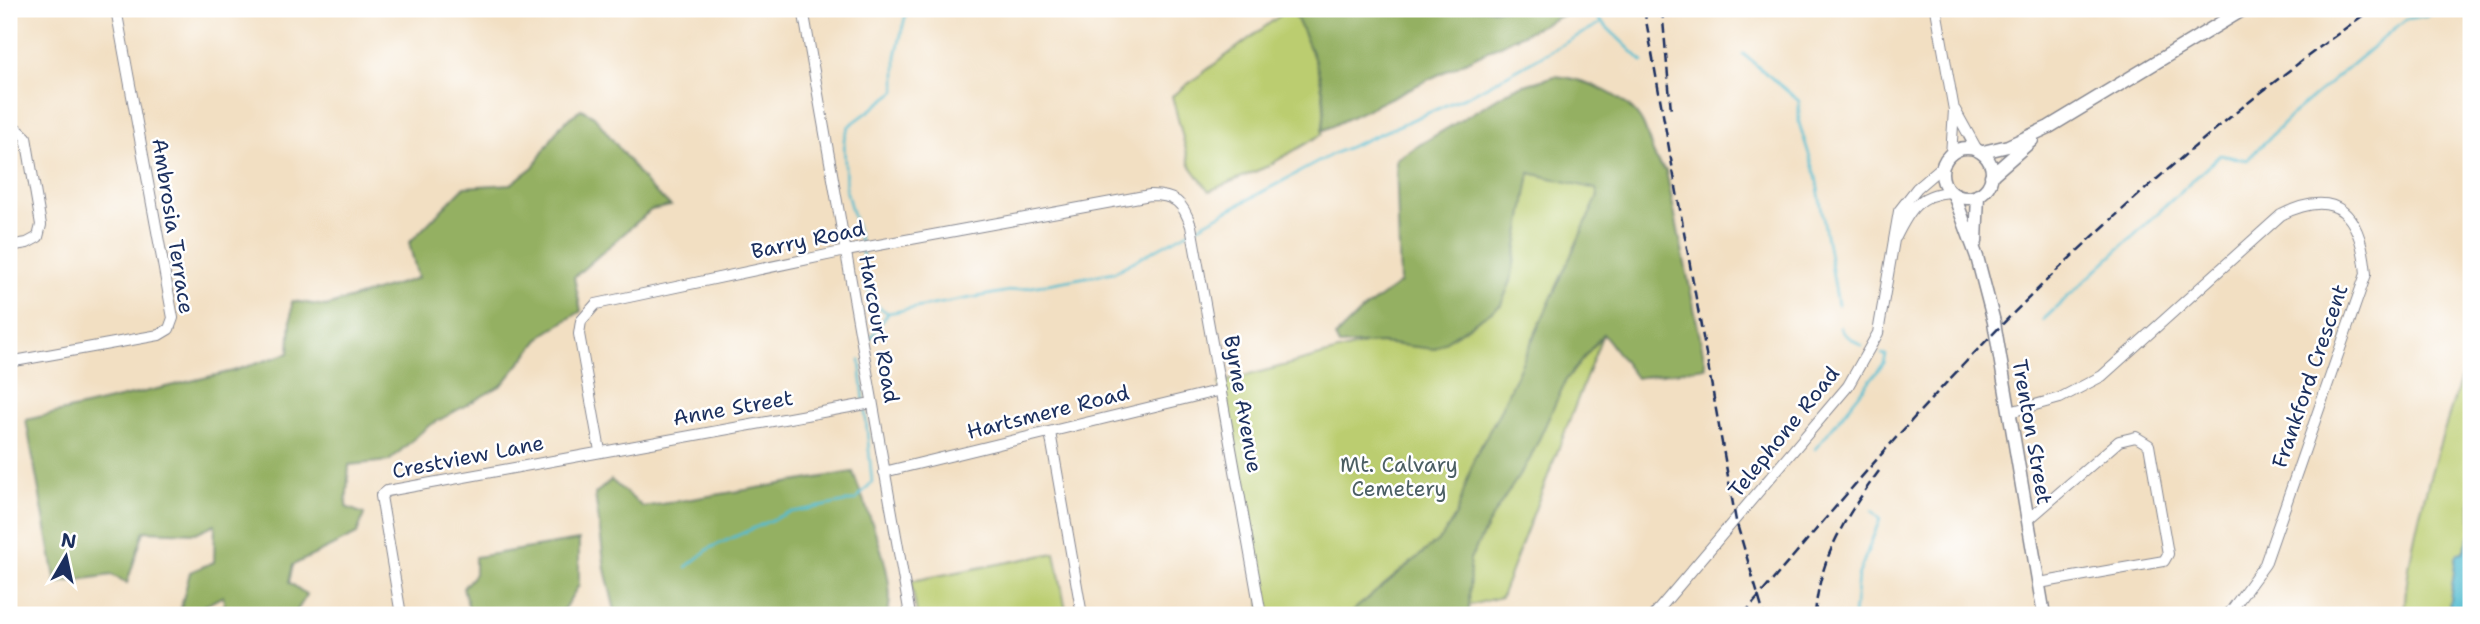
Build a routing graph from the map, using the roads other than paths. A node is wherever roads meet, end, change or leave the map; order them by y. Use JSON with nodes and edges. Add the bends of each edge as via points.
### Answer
{"nodes":[{"id":1,"x":116,"y":9,"type":"edge"},
{"id":2,"x":803,"y":9,"type":"edge"},
{"id":3,"x":1936,"y":9,"type":"edge"},
{"id":4,"x":2244,"y":9,"type":"edge"},
{"id":5,"x":1954,"y":110,"type":"junction"},
{"id":6,"x":2049,"y":127,"type":"junction"},
{"id":7,"x":9,"y":128,"type":"edge"},
{"id":8,"x":1979,"y":150,"type":"junction"},
{"id":9,"x":1948,"y":159,"type":"junction"},
{"id":10,"x":1991,"y":176,"type":"junction"},
{"id":11,"x":1952,"y":193,"type":"junction"},
{"id":12,"x":1978,"y":195,"type":"junction"},
{"id":13,"x":1180,"y":202,"type":"joint"},
{"id":14,"x":9,"y":246,"type":"edge"},
{"id":15,"x":1892,"y":247,"type":"junction"},
{"id":16,"x":846,"y":251,"type":"junction"},
{"id":17,"x":1977,"y":257,"type":"junction"},
{"id":18,"x":9,"y":362,"type":"edge"},
{"id":19,"x":1221,"y":390,"type":"junction"},
{"id":20,"x":872,"y":403,"type":"junction"},
{"id":21,"x":2010,"y":412,"type":"junction"},
{"id":22,"x":1050,"y":432,"type":"junction"},
{"id":23,"x":600,"y":451,"type":"junction"},
{"id":24,"x":884,"y":472,"type":"junction"},
{"id":25,"x":2028,"y":520,"type":"junction"},
{"id":26,"x":2039,"y":583,"type":"junction"},
{"id":27,"x":401,"y":615,"type":"edge"},
{"id":28,"x":910,"y":615,"type":"edge"},
{"id":29,"x":1082,"y":615,"type":"edge"},
{"id":30,"x":1261,"y":615,"type":"edge"},
{"id":31,"x":1654,"y":615,"type":"edge"},
{"id":32,"x":2044,"y":615,"type":"edge"},
{"id":33,"x":2228,"y":615,"type":"edge"}],
"edges":[{"from":1,"to":18,"type":"street","name":"Ambrosia Terrace","via":[[173,318],[169,329],[159,335]]},
{"from":2,"to":16,"type":"street","name":"Harcourt Road"},
{"from":3,"to":5,"type":"street"},
{"from":4,"to":6,"type":"main road"},
{"from":5,"to":8,"type":"street"},
{"from":5,"to":9,"type":"street"},
{"from":6,"to":8,"type":"main road","via":[[2008,146]]},
{"from":6,"to":10,"type":"main road"},
{"from":7,"to":14,"type":"street","via":[[26,136],[41,225],[37,237]]},
{"from":8,"to":9,"type":"main road","via":[[1963,149]]},
{"from":8,"to":10,"type":"main road","via":[[1991,161]]},
{"from":9,"to":11,"type":"main road","via":[[1943,181]]},
{"from":9,"to":15,"type":"street","name":"Telephone Road","via":[[1902,203]]},
{"from":10,"to":12,"type":"main road"},
{"from":11,"to":12,"type":"main road","via":[[1966,198]]},
{"from":11,"to":15,"type":"street","name":"Telephone Road","via":[[1917,201]]},
{"from":11,"to":17,"type":"main road","name":"Trenton Street"},
{"from":12,"to":17,"type":"main road","name":"Trenton Street"},
{"from":13,"to":16,"type":"street","name":"Barry Road","via":[[1168,195],[1150,195]]},
{"from":13,"to":19,"type":"street","name":"Byrne Avenue","via":[[1191,226]]},
{"from":15,"to":31,"type":"street","name":"Telephone Road","via":[[1878,333],[1848,386]]},
{"from":16,"to":20,"type":"street","name":"Harcourt Road"},
{"from":16,"to":23,"type":"street","name":"Barry Road","via":[[608,300],[587,310],[579,334]]},
{"from":17,"to":21,"type":"main road","name":"Trenton Street"},
{"from":19,"to":22,"type":"street","name":"Hartsmere Road"},
{"from":19,"to":30,"type":"street","name":"Byrne Avenue"},
{"from":20,"to":23,"type":"street","name":"Anne Street"},
{"from":20,"to":24,"type":"street","name":"Harcourt Road"},
{"from":21,"to":25,"type":"main road","name":"Trenton Street"},
{"from":21,"to":33,"type":"street","name":"Frankford Crescent","via":[[2060,398],[2102,376],[2281,215],[2318,202],[2344,211],[2364,249],[2366,274],[2265,564]]},
{"from":22,"to":24,"type":"street","name":"Hartsmere Road"},
{"from":22,"to":29,"type":"street"},
{"from":23,"to":27,"type":"street","name":"Crestview Lane","via":[[387,491],[381,496]]},
{"from":24,"to":28,"type":"street","name":"Harcourt Road"},
{"from":25,"to":26,"type":"main road","name":"Trenton Street"},
{"from":25,"to":26,"type":"street","via":[[2127,436],[2149,445],[2168,554],[2159,563]]},
{"from":26,"to":32,"type":"main road","name":"Trenton Street"}]}
